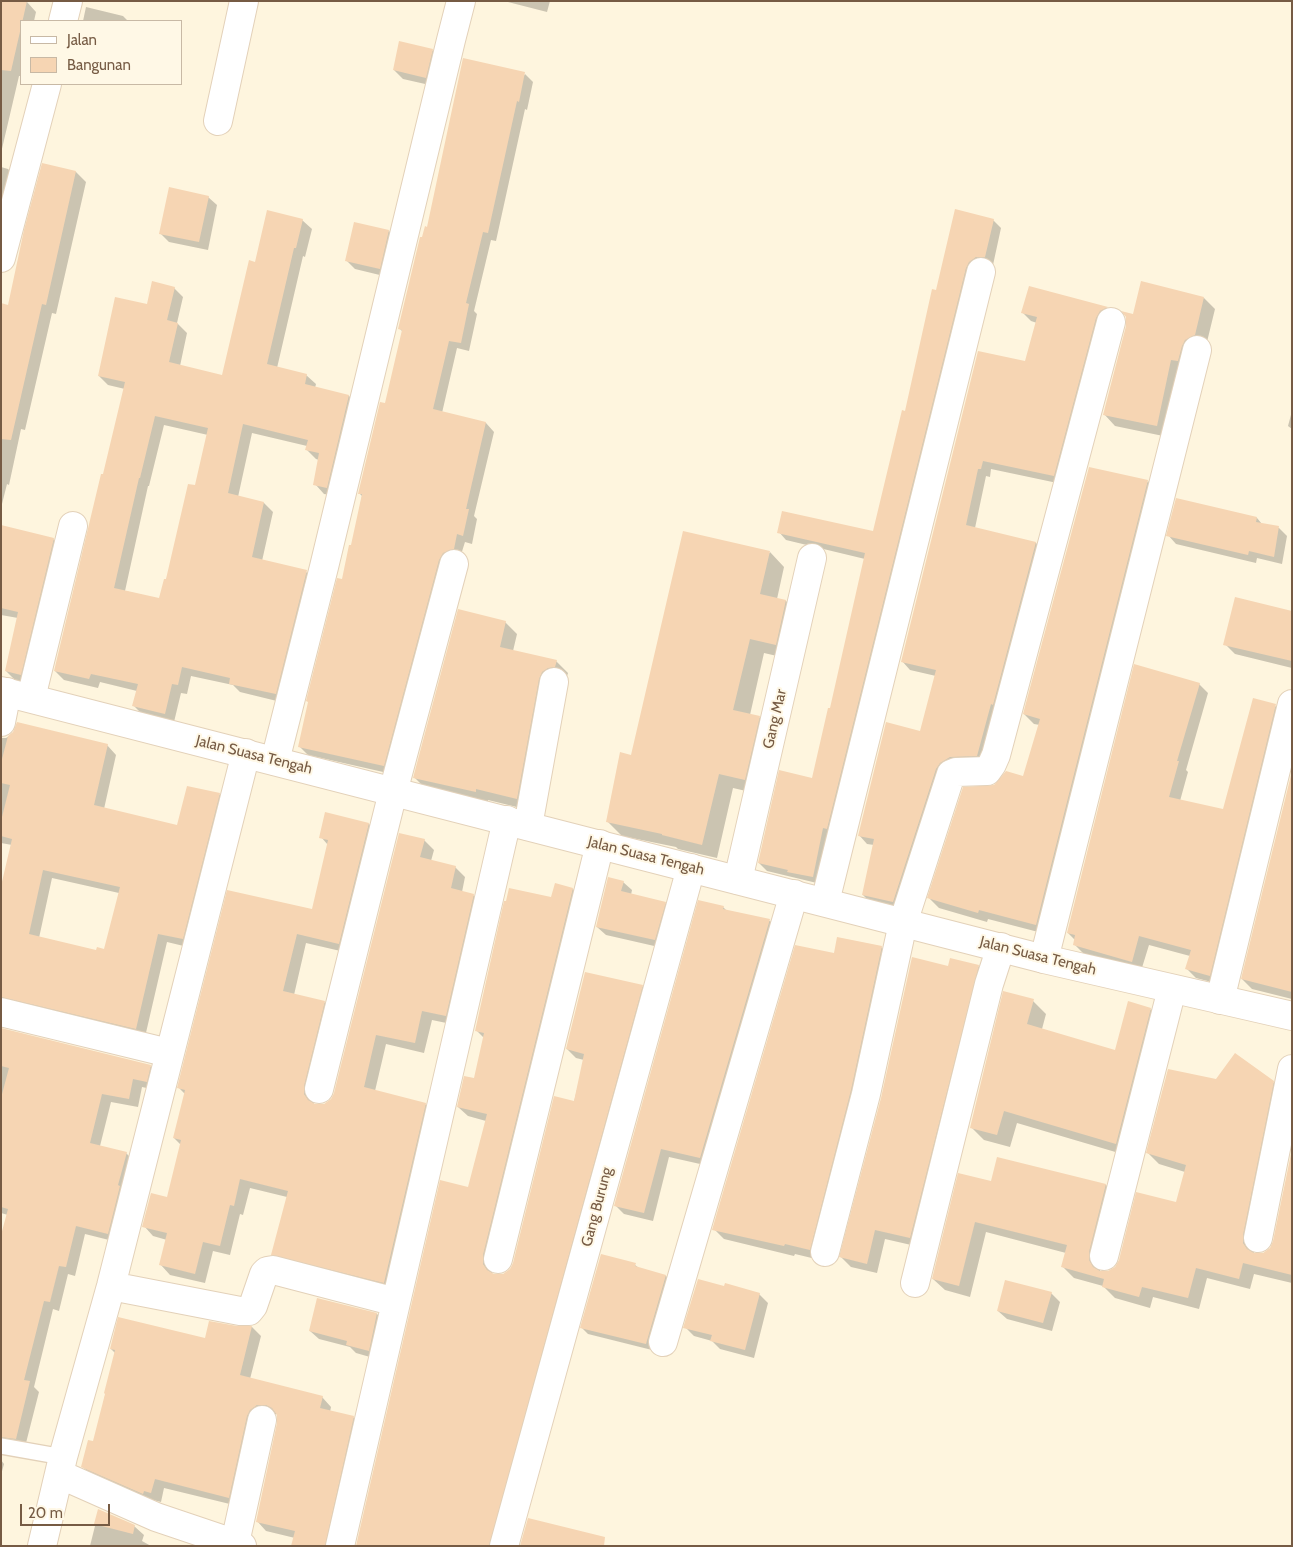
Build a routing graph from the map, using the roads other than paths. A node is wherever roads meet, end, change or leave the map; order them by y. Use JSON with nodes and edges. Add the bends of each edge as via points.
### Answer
{"nodes":[{"id":1,"x":68,"y":1,"type":"edge"},
{"id":2,"x":244,"y":1,"type":"edge"},
{"id":3,"x":461,"y":1,"type":"edge"},
{"id":4,"x":63,"y":20,"type":"edge"},
{"id":5,"x":47,"y":85,"type":"edge"},
{"id":6,"x":218,"y":121,"type":"dead end"},
{"id":7,"x":1,"y":258,"type":"edge"},
{"id":8,"x":981,"y":272,"type":"dead end"},
{"id":9,"x":1111,"y":322,"type":"dead end"},
{"id":10,"x":1197,"y":350,"type":"dead end"},
{"id":11,"x":73,"y":526,"type":"dead end"},
{"id":12,"x":812,"y":558,"type":"dead end"},
{"id":13,"x":454,"y":564,"type":"dead end"},
{"id":14,"x":554,"y":682,"type":"dead end"},
{"id":15,"x":13,"y":694,"type":"edge"},
{"id":16,"x":1292,"y":704,"type":"edge"},
{"id":17,"x":1,"y":722,"type":"edge"},
{"id":18,"x":246,"y":753,"type":"junction"},
{"id":19,"x":275,"y":761,"type":"junction"},
{"id":20,"x":393,"y":792,"type":"junction"},
{"id":21,"x":517,"y":823,"type":"junction"},
{"id":22,"x":600,"y":844,"type":"junction"},
{"id":23,"x":690,"y":868,"type":"junction"},
{"id":24,"x":738,"y":880,"type":"junction"},
{"id":25,"x":794,"y":894,"type":"junction"},
{"id":26,"x":825,"y":902,"type":"junction"},
{"id":27,"x":903,"y":922,"type":"junction"},
{"id":28,"x":1001,"y":948,"type":"junction"},
{"id":29,"x":1044,"y":958,"type":"junction"},
{"id":30,"x":1172,"y":988,"type":"junction"},
{"id":31,"x":1220,"y":1000,"type":"junction"},
{"id":32,"x":1,"y":1012,"type":"edge"},
{"id":33,"x":1292,"y":1016,"type":"edge"},
{"id":34,"x":169,"y":1053,"type":"junction"},
{"id":35,"x":1292,"y":1069,"type":"edge"},
{"id":36,"x":319,"y":1089,"type":"dead end"},
{"id":37,"x":1258,"y":1238,"type":"dead end"},
{"id":38,"x":825,"y":1252,"type":"dead end"},
{"id":39,"x":1104,"y":1256,"type":"dead end"},
{"id":40,"x":498,"y":1259,"type":"dead end"},
{"id":41,"x":915,"y":1284,"type":"dead end"},
{"id":42,"x":110,"y":1286,"type":"junction"},
{"id":43,"x":396,"y":1302,"type":"junction"},
{"id":44,"x":663,"y":1342,"type":"dead end"},
{"id":45,"x":262,"y":1420,"type":"dead end"},
{"id":46,"x":1,"y":1446,"type":"edge"},
{"id":47,"x":61,"y":1466,"type":"junction"},
{"id":48,"x":238,"y":1544,"type":"edge"},
{"id":49,"x":42,"y":1546,"type":"edge"},
{"id":50,"x":340,"y":1546,"type":"edge"},
{"id":51,"x":504,"y":1546,"type":"edge"}],
"edges":[{"from":1,"to":4,"type":"street"},
{"from":2,"to":6,"type":"street"},
{"from":3,"to":19,"type":"street"},
{"from":5,"to":7,"type":"street"},
{"from":8,"to":26,"type":"street"},
{"from":9,"to":27,"type":"street","via":[[996,755],[987,770],[950,774]]},
{"from":10,"to":29,"type":"street"},
{"from":11,"to":15,"type":"street"},
{"from":12,"to":24,"type":"street","name":"Gang Mar"},
{"from":13,"to":20,"type":"street"},
{"from":14,"to":21,"type":"street"},
{"from":15,"to":17,"type":"street"},
{"from":15,"to":18,"type":"street","name":"Jalan Suasa Tengah"},
{"from":16,"to":31,"type":"street"},
{"from":18,"to":19,"type":"street","name":"Jalan Suasa Tengah"},
{"from":18,"to":34,"type":"street"},
{"from":19,"to":20,"type":"street","name":"Jalan Suasa Tengah"},
{"from":20,"to":21,"type":"street","name":"Jalan Suasa Tengah"},
{"from":20,"to":36,"type":"street"},
{"from":21,"to":22,"type":"street","name":"Jalan Suasa Tengah"},
{"from":21,"to":43,"type":"street"},
{"from":22,"to":23,"type":"street","name":"Jalan Suasa Tengah"},
{"from":22,"to":40,"type":"street"},
{"from":23,"to":24,"type":"street","name":"Jalan Suasa Tengah"},
{"from":23,"to":51,"type":"street","name":"Gang Burung"},
{"from":24,"to":25,"type":"street","name":"Jalan Suasa Tengah"},
{"from":25,"to":26,"type":"street","name":"Jalan Suasa Tengah"},
{"from":25,"to":44,"type":"street"},
{"from":26,"to":27,"type":"street","name":"Jalan Suasa Tengah"},
{"from":27,"to":28,"type":"street","name":"Jalan Suasa Tengah"},
{"from":27,"to":38,"type":"street","via":[[866,1094]]},
{"from":28,"to":29,"type":"street","name":"Jalan Suasa Tengah"},
{"from":28,"to":41,"type":"street","via":[[989,984]]},
{"from":29,"to":30,"type":"street","name":"Jalan Suasa Tengah"},
{"from":30,"to":31,"type":"street","name":"Jalan Suasa Tengah"},
{"from":30,"to":39,"type":"street"},
{"from":31,"to":33,"type":"street","name":"Jalan Suasa Tengah"},
{"from":32,"to":34,"type":"street"},
{"from":34,"to":42,"type":"street"},
{"from":35,"to":37,"type":"street"},
{"from":42,"to":43,"type":"street","via":[[249,1311],[264,1274],[273,1270]]},
{"from":42,"to":47,"type":"street"},
{"from":43,"to":50,"type":"street"},
{"from":45,"to":48,"type":"street"},
{"from":46,"to":47,"type":"lane"},
{"from":47,"to":48,"type":"street","via":[[156,1517]]},
{"from":47,"to":49,"type":"street"}]}
